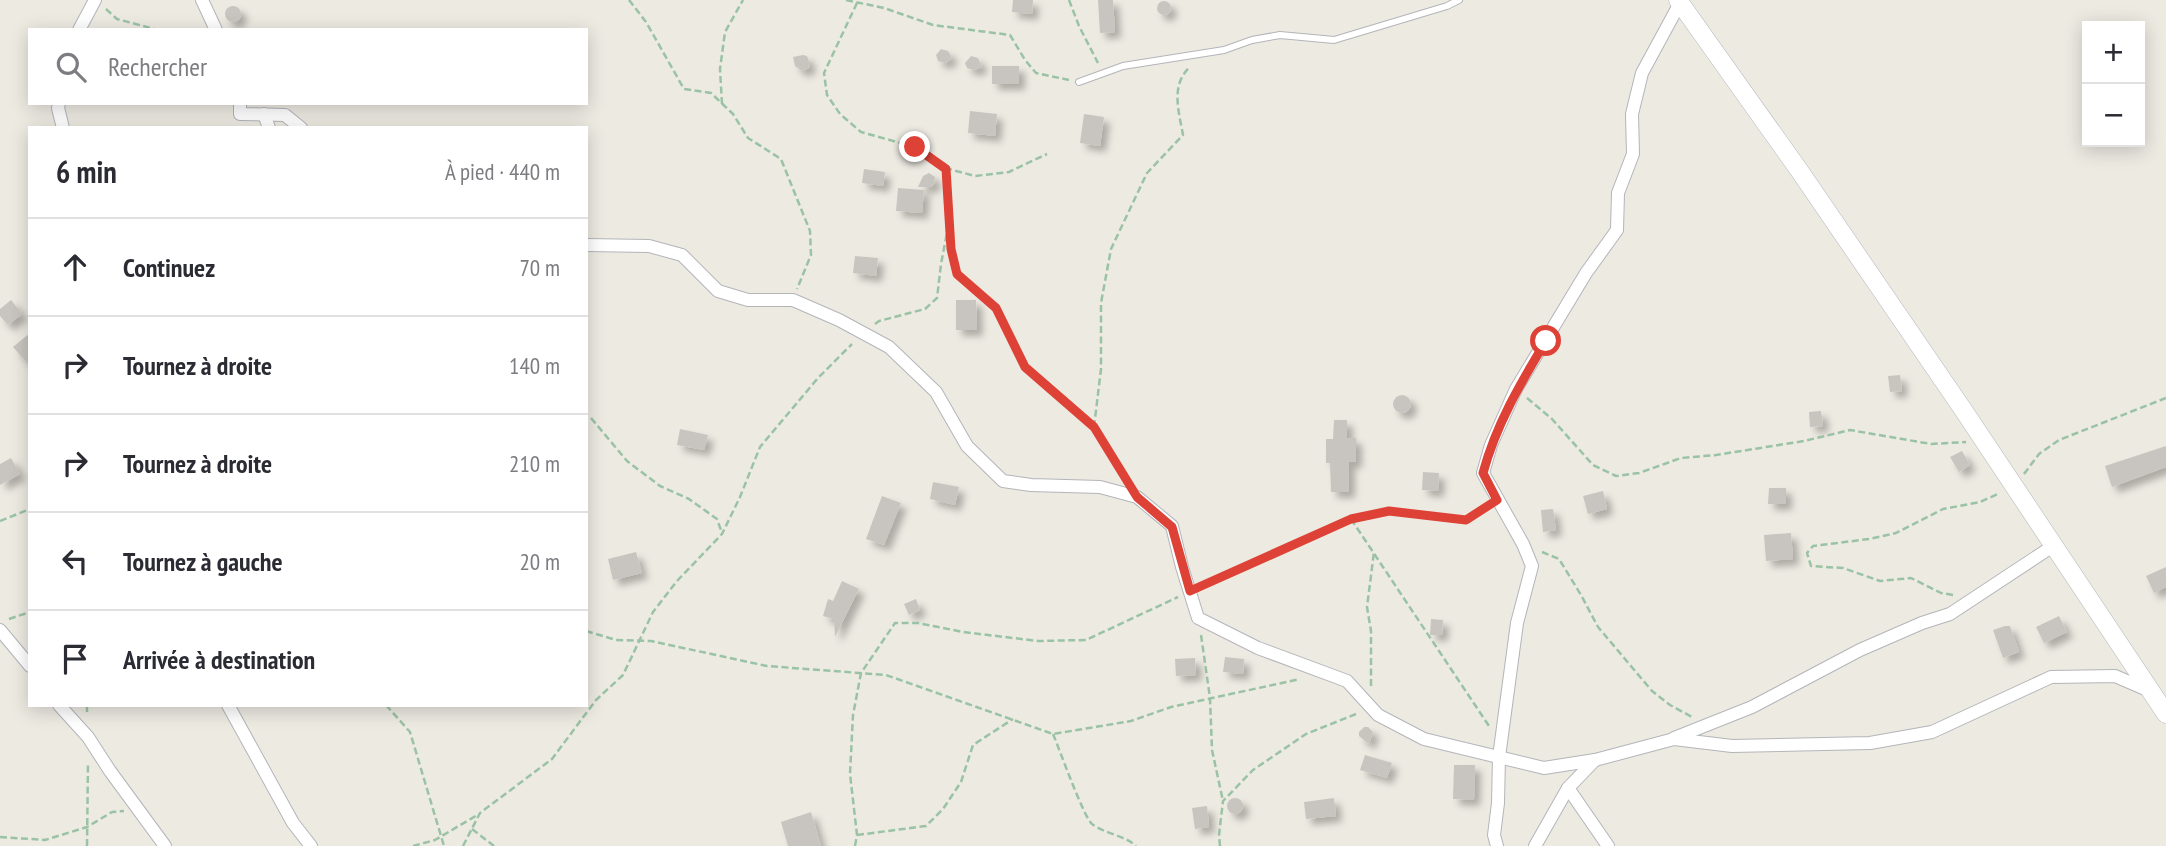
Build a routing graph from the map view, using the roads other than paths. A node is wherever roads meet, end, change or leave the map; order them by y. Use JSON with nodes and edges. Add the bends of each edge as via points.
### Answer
{"nodes":[{"id":1,"x":95,"y":0,"type":"edge"},
{"id":2,"x":202,"y":0,"type":"edge"},
{"id":3,"x":1459,"y":0,"type":"edge"},
{"id":4,"x":1679,"y":1,"type":"edge"},
{"id":5,"x":80,"y":28,"type":"edge"},
{"id":6,"x":215,"y":28,"type":"edge"},
{"id":7,"x":1079,"y":82,"type":"road end"},
{"id":8,"x":58,"y":105,"type":"edge"},
{"id":9,"x":240,"y":105,"type":"edge"},
{"id":10,"x":264,"y":114,"type":"junction"},
{"id":11,"x":63,"y":126,"type":"edge"},
{"id":12,"x":268,"y":126,"type":"edge"},
{"id":13,"x":299,"y":126,"type":"edge"},
{"id":14,"x":588,"y":245,"type":"edge"},
{"id":15,"x":2053,"y":546,"type":"junction"},
{"id":16,"x":0,"y":630,"type":"edge"},
{"id":17,"x":28,"y":664,"type":"edge"},
{"id":18,"x":2150,"y":691,"type":"junction"},
{"id":19,"x":61,"y":707,"type":"edge"},
{"id":20,"x":229,"y":707,"type":"edge"},
{"id":21,"x":2166,"y":713,"type":"edge"},
{"id":22,"x":1674,"y":739,"type":"junction"},
{"id":23,"x":1499,"y":757,"type":"junction"},
{"id":24,"x":1595,"y":760,"type":"junction"},
{"id":25,"x":1568,"y":789,"type":"junction"},
{"id":26,"x":165,"y":846,"type":"edge"},
{"id":27,"x":311,"y":846,"type":"edge"},
{"id":28,"x":1497,"y":846,"type":"edge"},
{"id":29,"x":1535,"y":846,"type":"edge"},
{"id":30,"x":1608,"y":846,"type":"edge"}],
"edges":[{"from":1,"to":5,"type":"street"},
{"from":2,"to":6,"type":"street"},
{"from":3,"to":7,"type":"lane","via":[[1334,40],[1280,34],[1224,50],[1123,65]]},
{"from":4,"to":15,"type":"main road"},
{"from":4,"to":23,"type":"street","via":[[1642,73],[1632,114],[1633,154],[1618,193],[1617,230],[1516,390],[1483,473],[1532,566],[1517,623]]},
{"from":8,"to":11,"type":"street"},
{"from":9,"to":10,"type":"street","via":[[240,114]]},
{"from":10,"to":12,"type":"street"},
{"from":10,"to":13,"type":"street","via":[[285,115]]},
{"from":14,"to":23,"type":"street","via":[[649,246],[682,255],[718,291],[748,300],[793,300],[889,347],[936,392],[967,446],[1003,481],[1100,487],[1137,497],[1172,527],[1198,618],[1258,648],[1347,681],[1378,715],[1424,739]]},
{"from":15,"to":18,"type":"main road"},
{"from":15,"to":22,"type":"street","via":[[1950,614],[1860,650],[1752,707]]},
{"from":16,"to":17,"type":"street"},
{"from":18,"to":21,"type":"main road"},
{"from":18,"to":22,"type":"street","via":[[2115,676],[2051,677],[1932,732],[1870,743],[1732,747]]},
{"from":19,"to":26,"type":"street","via":[[88,737]]},
{"from":20,"to":27,"type":"street","via":[[293,823]]},
{"from":22,"to":24,"type":"street"},
{"from":23,"to":24,"type":"street","via":[[1544,768]]},
{"from":23,"to":28,"type":"street"},
{"from":24,"to":25,"type":"street"},
{"from":25,"to":29,"type":"street"},
{"from":25,"to":30,"type":"street"}]}
